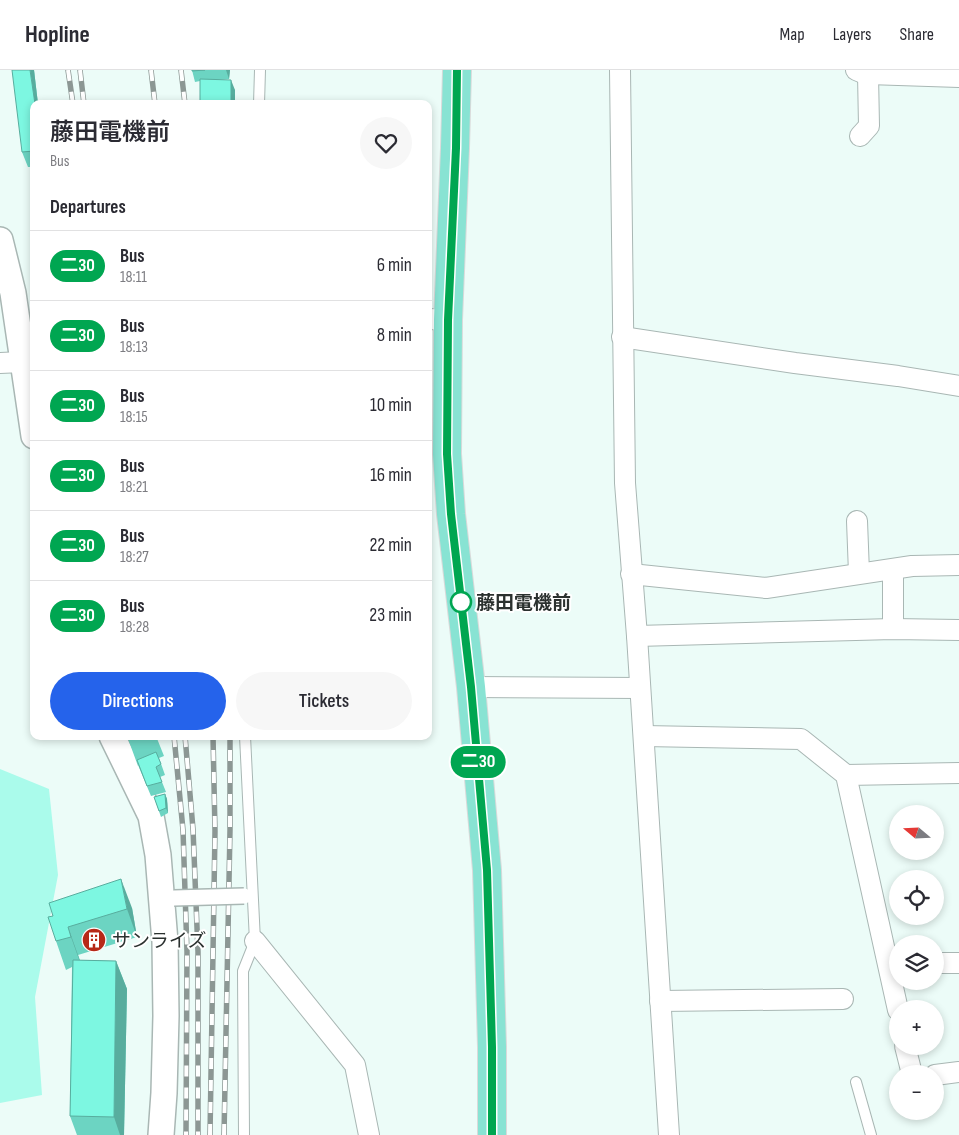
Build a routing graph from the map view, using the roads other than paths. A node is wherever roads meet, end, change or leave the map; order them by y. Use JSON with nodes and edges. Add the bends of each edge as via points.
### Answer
{"nodes":[{"id":1,"x":260,"y":70,"type":"edge"},
{"id":2,"x":456,"y":70,"type":"edge"},
{"id":3,"x":620,"y":70,"type":"edge"},
{"id":4,"x":862,"y":72,"type":"edge"},
{"id":5,"x":959,"y":77,"type":"edge"},
{"id":6,"x":258,"y":100,"type":"edge"},
{"id":7,"x":860,"y":136,"type":"dead end"},
{"id":8,"x":0,"y":240,"type":"edge"},
{"id":9,"x":6,"y":293,"type":"edge"},
{"id":10,"x":438,"y":320,"type":"edge"},
{"id":11,"x":622,"y":337,"type":"junction"},
{"id":12,"x":11,"y":362,"type":"edge"},
{"id":13,"x":959,"y":386,"type":"edge"},
{"id":14,"x":30,"y":423,"type":"edge"},
{"id":15,"x":857,"y":521,"type":"dead end"},
{"id":16,"x":959,"y":566,"type":"edge"},
{"id":17,"x":893,"y":570,"type":"junction"},
{"id":18,"x":859,"y":573,"type":"junction"},
{"id":19,"x":632,"y":574,"type":"junction"},
{"id":20,"x":893,"y":629,"type":"junction"},
{"id":21,"x":959,"y":630,"type":"edge"},
{"id":22,"x":637,"y":636,"type":"junction"},
{"id":23,"x":471,"y":687,"type":"junction"},
{"id":24,"x":640,"y":688,"type":"junction"},
{"id":25,"x":644,"y":736,"type":"junction"},
{"id":26,"x":114,"y":740,"type":"edge"},
{"id":27,"x":244,"y":740,"type":"edge"},
{"id":28,"x":959,"y":773,"type":"edge"},
{"id":29,"x":846,"y":775,"type":"junction"},
{"id":30,"x":244,"y":896,"type":"dead end"},
{"id":31,"x":174,"y":898,"type":"dead end"},
{"id":32,"x":255,"y":941,"type":"junction"},
{"id":33,"x":889,"y":950,"type":"edge"},
{"id":34,"x":944,"y":963,"type":"edge"},
{"id":35,"x":959,"y":963,"type":"edge"},
{"id":36,"x":843,"y":999,"type":"dead end"},
{"id":37,"x":660,"y":1001,"type":"junction"},
{"id":38,"x":959,"y":1072,"type":"edge"},
{"id":39,"x":944,"y":1074,"type":"edge"},
{"id":40,"x":856,"y":1082,"type":"dead end"},
{"id":41,"x":161,"y":1135,"type":"edge"},
{"id":42,"x":244,"y":1135,"type":"edge"},
{"id":43,"x":369,"y":1135,"type":"edge"},
{"id":44,"x":492,"y":1135,"type":"edge"},
{"id":45,"x":669,"y":1135,"type":"edge"},
{"id":46,"x":871,"y":1135,"type":"edge"}],
"edges":[{"from":1,"to":6,"type":"lane"},
{"from":2,"to":10,"type":"highway","via":[[456,148]]},
{"from":3,"to":11,"type":"street"},
{"from":4,"to":5,"type":"street"},
{"from":4,"to":7,"type":"street","via":[[869,126]]},
{"from":8,"to":9,"type":"street"},
{"from":9,"to":12,"type":"street"},
{"from":10,"to":23,"type":"highway","via":[[451,514]]},
{"from":11,"to":13,"type":"street"},
{"from":11,"to":19,"type":"street","via":[[625,483]]},
{"from":12,"to":14,"type":"street"},
{"from":15,"to":18,"type":"street"},
{"from":16,"to":17,"type":"street","via":[[912,566]]},
{"from":17,"to":18,"type":"street"},
{"from":17,"to":20,"type":"street"},
{"from":18,"to":19,"type":"street","via":[[766,588]]},
{"from":19,"to":22,"type":"street"},
{"from":20,"to":21,"type":"street"},
{"from":20,"to":22,"type":"street"},
{"from":22,"to":24,"type":"street"},
{"from":23,"to":24,"type":"street"},
{"from":23,"to":44,"type":"highway","via":[[487,870]]},
{"from":24,"to":25,"type":"street"},
{"from":25,"to":29,"type":"street","via":[[801,740]]},
{"from":25,"to":37,"type":"street"},
{"from":26,"to":41,"type":"street","via":[[151,816],[158,855],[166,960]]},
{"from":27,"to":32,"type":"lane"},
{"from":28,"to":29,"type":"street"},
{"from":29,"to":33,"type":"street"},
{"from":30,"to":31,"type":"street","bridge":true},
{"from":32,"to":42,"type":"lane","via":[[243,971]]},
{"from":32,"to":43,"type":"street","via":[[355,1065]]},
{"from":34,"to":35,"type":"street"},
{"from":36,"to":37,"type":"street"},
{"from":37,"to":45,"type":"street"},
{"from":38,"to":39,"type":"street"},
{"from":40,"to":46,"type":"lane"}]}
